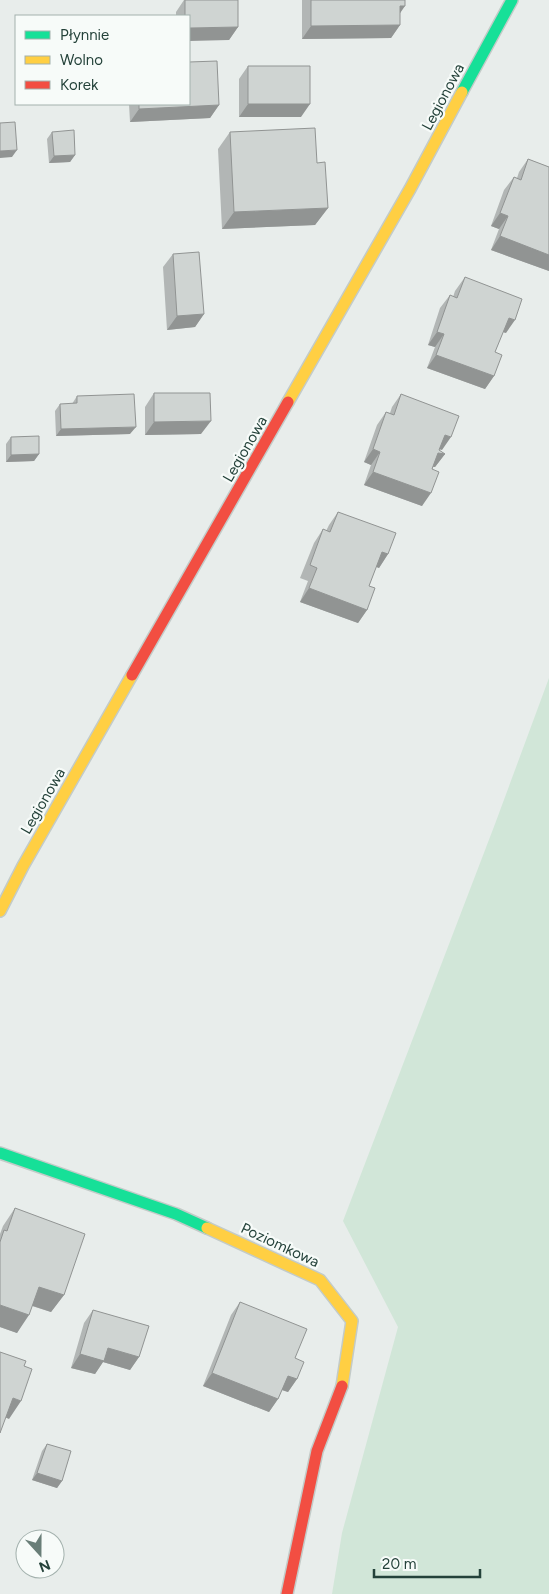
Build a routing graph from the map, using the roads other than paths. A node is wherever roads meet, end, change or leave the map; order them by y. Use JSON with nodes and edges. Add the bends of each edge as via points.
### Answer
{"nodes":[{"id":1,"x":512,"y":0,"type":"edge"},
{"id":2,"x":0,"y":911,"type":"edge"},
{"id":3,"x":0,"y":1153,"type":"edge"},
{"id":4,"x":287,"y":1594,"type":"edge"}],
"edges":[{"from":1,"to":2,"type":"street","name":"Legionowa","via":[[410,190]]},
{"from":3,"to":4,"type":"street","name":"Poziomkowa","via":[[176,1214],[320,1280],[352,1321],[342,1389],[317,1452]]}]}
